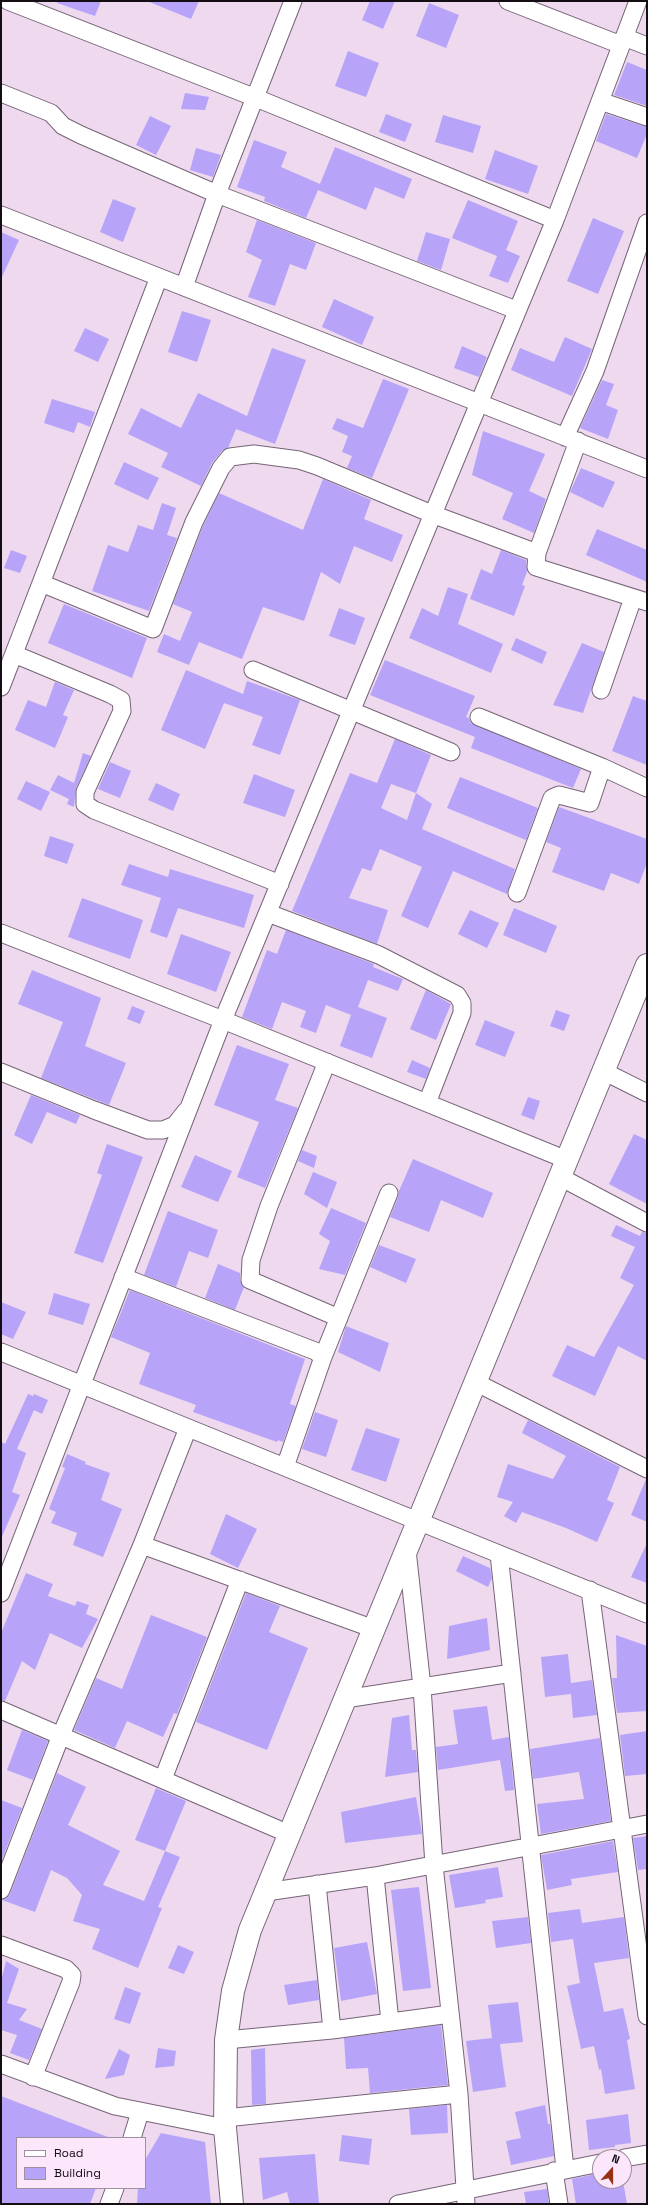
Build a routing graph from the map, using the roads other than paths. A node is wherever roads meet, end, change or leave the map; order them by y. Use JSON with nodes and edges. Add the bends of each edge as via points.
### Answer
{"nodes":[{"id":1,"x":8,"y":1,"type":"edge"},
{"id":2,"x":293,"y":1,"type":"edge"},
{"id":3,"x":508,"y":1,"type":"edge"},
{"id":4,"x":638,"y":1,"type":"edge"},
{"id":5,"x":623,"y":41,"type":"junction"},
{"id":6,"x":647,"y":46,"type":"edge"},
{"id":7,"x":1,"y":93,"type":"edge"},
{"id":8,"x":256,"y":98,"type":"junction"},
{"id":9,"x":600,"y":101,"type":"junction"},
{"id":10,"x":647,"y":117,"type":"edge"},
{"id":11,"x":216,"y":194,"type":"junction"},
{"id":12,"x":1,"y":215,"type":"edge"},
{"id":13,"x":555,"y":220,"type":"junction"},
{"id":14,"x":647,"y":223,"type":"edge"},
{"id":15,"x":159,"y":277,"type":"junction"},
{"id":16,"x":184,"y":287,"type":"junction"},
{"id":17,"x":516,"y":310,"type":"junction"},
{"id":18,"x":478,"y":402,"type":"junction"},
{"id":19,"x":572,"y":439,"type":"junction"},
{"id":20,"x":646,"y":466,"type":"edge"},
{"id":21,"x":432,"y":514,"type":"junction"},
{"id":22,"x":536,"y":553,"type":"junction"},
{"id":23,"x":41,"y":583,"type":"junction"},
{"id":24,"x":640,"y":600,"type":"edge"},
{"id":25,"x":8,"y":661,"type":"edge"},
{"id":26,"x":253,"y":670,"type":"dead end"},
{"id":27,"x":1,"y":687,"type":"edge"},
{"id":28,"x":601,"y":690,"type":"dead end"},
{"id":29,"x":351,"y":711,"type":"junction"},
{"id":30,"x":479,"y":717,"type":"dead end"},
{"id":31,"x":451,"y":752,"type":"dead end"},
{"id":32,"x":602,"y":767,"type":"junction"},
{"id":33,"x":647,"y":788,"type":"edge"},
{"id":34,"x":280,"y":884,"type":"junction"},
{"id":35,"x":517,"y":893,"type":"dead end"},
{"id":36,"x":268,"y":913,"type":"junction"},
{"id":37,"x":1,"y":933,"type":"edge"},
{"id":38,"x":647,"y":965,"type":"edge"},
{"id":39,"x":223,"y":1020,"type":"junction"},
{"id":40,"x":327,"y":1062,"type":"junction"},
{"id":41,"x":603,"y":1071,"type":"junction"},
{"id":42,"x":1,"y":1072,"type":"edge"},
{"id":43,"x":647,"y":1093,"type":"edge"},
{"id":44,"x":427,"y":1103,"type":"junction"},
{"id":45,"x":191,"y":1105,"type":"junction"},
{"id":46,"x":563,"y":1168,"type":"junction"},
{"id":47,"x":389,"y":1194,"type":"dead end"},
{"id":48,"x":647,"y":1223,"type":"edge"},
{"id":49,"x":123,"y":1277,"type":"junction"},
{"id":50,"x":339,"y":1318,"type":"junction"},
{"id":51,"x":1,"y":1352,"type":"edge"},
{"id":52,"x":323,"y":1357,"type":"junction"},
{"id":53,"x":475,"y":1382,"type":"junction"},
{"id":54,"x":81,"y":1385,"type":"junction"},
{"id":55,"x":188,"y":1428,"type":"junction"},
{"id":56,"x":285,"y":1467,"type":"junction"},
{"id":57,"x":647,"y":1469,"type":"edge"},
{"id":58,"x":418,"y":1522,"type":"junction"},
{"id":59,"x":142,"y":1545,"type":"junction"},
{"id":60,"x":406,"y":1549,"type":"junction"},
{"id":61,"x":499,"y":1554,"type":"junction"},
{"id":62,"x":240,"y":1580,"type":"junction"},
{"id":63,"x":590,"y":1590,"type":"junction"},
{"id":64,"x":1,"y":1593,"type":"edge"},
{"id":65,"x":647,"y":1614,"type":"edge"},
{"id":66,"x":374,"y":1629,"type":"junction"},
{"id":67,"x":512,"y":1673,"type":"junction"},
{"id":68,"x":422,"y":1686,"type":"junction"},
{"id":69,"x":345,"y":1699,"type":"junction"},
{"id":70,"x":1,"y":1710,"type":"edge"},
{"id":71,"x":61,"y":1735,"type":"junction"},
{"id":72,"x":163,"y":1779,"type":"junction"},
{"id":73,"x":647,"y":1824,"type":"edge"},
{"id":74,"x":621,"y":1829,"type":"junction"},
{"id":75,"x":289,"y":1834,"type":"junction"},
{"id":76,"x":530,"y":1846,"type":"junction"},
{"id":77,"x":434,"y":1865,"type":"junction"},
{"id":78,"x":375,"y":1876,"type":"junction"},
{"id":79,"x":317,"y":1884,"type":"junction"},
{"id":80,"x":1,"y":1890,"type":"edge"},
{"id":81,"x":266,"y":1892,"type":"junction"},
{"id":82,"x":1,"y":1945,"type":"edge"},
{"id":83,"x":450,"y":2014,"type":"junction"},
{"id":84,"x":647,"y":2016,"type":"edge"},
{"id":85,"x":390,"y":2022,"type":"junction"},
{"id":86,"x":332,"y":2030,"type":"junction"},
{"id":87,"x":226,"y":2040,"type":"junction"},
{"id":88,"x":1,"y":2064,"type":"edge"},
{"id":89,"x":33,"y":2077,"type":"junction"},
{"id":90,"x":459,"y":2094,"type":"junction"},
{"id":91,"x":140,"y":2112,"type":"junction"},
{"id":92,"x":225,"y":2123,"type":"junction"},
{"id":93,"x":132,"y":2137,"type":"edge"},
{"id":94,"x":647,"y":2154,"type":"edge"},
{"id":95,"x":632,"y":2157,"type":"edge"},
{"id":96,"x":592,"y":2164,"type":"edge"},
{"id":97,"x":560,"y":2170,"type":"junction"},
{"id":98,"x":115,"y":2189,"type":"edge"},
{"id":99,"x":466,"y":2198,"type":"edge"},
{"id":100,"x":109,"y":2204,"type":"edge"},
{"id":101,"x":232,"y":2204,"type":"edge"},
{"id":102,"x":398,"y":2204,"type":"edge"},
{"id":103,"x":559,"y":2204,"type":"edge"}],
"edges":[{"from":1,"to":8,"type":"street"},
{"from":2,"to":8,"type":"street"},
{"from":3,"to":5,"type":"street"},
{"from":4,"to":5,"type":"street"},
{"from":5,"to":6,"type":"street"},
{"from":5,"to":9,"type":"street"},
{"from":7,"to":11,"type":"street","via":[[51,113],[63,126],[81,135]]},
{"from":8,"to":11,"type":"street"},
{"from":8,"to":13,"type":"street"},
{"from":9,"to":10,"type":"street"},
{"from":9,"to":13,"type":"street"},
{"from":11,"to":16,"type":"street"},
{"from":11,"to":17,"type":"street"},
{"from":12,"to":15,"type":"street"},
{"from":13,"to":17,"type":"street"},
{"from":14,"to":19,"type":"street"},
{"from":15,"to":16,"type":"street"},
{"from":15,"to":23,"type":"street"},
{"from":16,"to":18,"type":"street"},
{"from":17,"to":18,"type":"street"},
{"from":18,"to":19,"type":"street"},
{"from":18,"to":21,"type":"street"},
{"from":19,"to":20,"type":"street"},
{"from":19,"to":22,"type":"street"},
{"from":21,"to":22,"type":"street"},
{"from":21,"to":23,"type":"street","via":[[317,466],[278,457],[241,454],[230,457],[204,499],[153,629]]},
{"from":21,"to":29,"type":"street"},
{"from":22,"to":24,"type":"street","via":[[536,567]]},
{"from":23,"to":25,"type":"street"},
{"from":24,"to":28,"type":"street"},
{"from":25,"to":27,"type":"street"},
{"from":25,"to":34,"type":"street","via":[[122,700],[122,711],[85,792],[85,804],[94,810]]},
{"from":26,"to":29,"type":"street"},
{"from":29,"to":31,"type":"street"},
{"from":29,"to":34,"type":"street"},
{"from":30,"to":32,"type":"street"},
{"from":32,"to":33,"type":"street"},
{"from":32,"to":35,"type":"street","via":[[590,803],[559,795],[552,798]]},
{"from":34,"to":36,"type":"street"},
{"from":36,"to":39,"type":"street"},
{"from":36,"to":44,"type":"street","via":[[379,955],[457,995],[462,1003],[462,1013]]},
{"from":37,"to":39,"type":"street"},
{"from":38,"to":41,"type":"street"},
{"from":39,"to":40,"type":"street"},
{"from":39,"to":45,"type":"street"},
{"from":40,"to":44,"type":"street"},
{"from":40,"to":50,"type":"street","via":[[269,1206],[251,1260],[250,1280]]},
{"from":41,"to":43,"type":"street"},
{"from":41,"to":46,"type":"street"},
{"from":42,"to":45,"type":"street","via":[[148,1130],[163,1130],[175,1125]]},
{"from":44,"to":46,"type":"street"},
{"from":45,"to":49,"type":"street"},
{"from":46,"to":48,"type":"street"},
{"from":46,"to":53,"type":"street"},
{"from":47,"to":50,"type":"street"},
{"from":49,"to":52,"type":"street","via":[[315,1350]]},
{"from":49,"to":54,"type":"street"},
{"from":50,"to":52,"type":"street"},
{"from":51,"to":54,"type":"street"},
{"from":52,"to":56,"type":"street"},
{"from":53,"to":57,"type":"street"},
{"from":53,"to":58,"type":"street"},
{"from":54,"to":55,"type":"street"},
{"from":54,"to":64,"type":"street"},
{"from":55,"to":56,"type":"street"},
{"from":55,"to":59,"type":"street"},
{"from":56,"to":58,"type":"street"},
{"from":58,"to":60,"type":"street"},
{"from":58,"to":61,"type":"street"},
{"from":59,"to":62,"type":"street"},
{"from":59,"to":71,"type":"street"},
{"from":60,"to":66,"type":"street"},
{"from":60,"to":68,"type":"street"},
{"from":61,"to":63,"type":"street"},
{"from":61,"to":67,"type":"street"},
{"from":62,"to":66,"type":"street"},
{"from":62,"to":72,"type":"street"},
{"from":63,"to":65,"type":"street"},
{"from":63,"to":74,"type":"street"},
{"from":66,"to":69,"type":"street"},
{"from":67,"to":68,"type":"street"},
{"from":67,"to":76,"type":"street"},
{"from":68,"to":69,"type":"street"},
{"from":68,"to":77,"type":"street"},
{"from":69,"to":75,"type":"street"},
{"from":70,"to":71,"type":"street"},
{"from":71,"to":72,"type":"street"},
{"from":71,"to":80,"type":"street"},
{"from":72,"to":75,"type":"street"},
{"from":73,"to":74,"type":"street"},
{"from":74,"to":76,"type":"street"},
{"from":74,"to":84,"type":"street"},
{"from":75,"to":81,"type":"street"},
{"from":76,"to":77,"type":"street"},
{"from":76,"to":97,"type":"street"},
{"from":77,"to":78,"type":"street"},
{"from":77,"to":83,"type":"street"},
{"from":78,"to":79,"type":"street"},
{"from":78,"to":85,"type":"street"},
{"from":79,"to":81,"type":"street"},
{"from":79,"to":86,"type":"street"},
{"from":81,"to":87,"type":"street","via":[[250,1930],[233,1991]]},
{"from":82,"to":89,"type":"street","via":[[66,1969],[72,1975]]},
{"from":83,"to":85,"type":"street"},
{"from":83,"to":90,"type":"street"},
{"from":85,"to":86,"type":"street"},
{"from":86,"to":87,"type":"street"},
{"from":87,"to":92,"type":"street"},
{"from":88,"to":89,"type":"street"},
{"from":89,"to":91,"type":"street","via":[[115,2106]]},
{"from":90,"to":92,"type":"street"},
{"from":90,"to":99,"type":"street"},
{"from":91,"to":92,"type":"street"},
{"from":91,"to":93,"type":"street"},
{"from":92,"to":101,"type":"street"},
{"from":94,"to":95,"type":"street"},
{"from":96,"to":97,"type":"street"},
{"from":97,"to":99,"type":"street"},
{"from":97,"to":103,"type":"street"},
{"from":98,"to":100,"type":"street"},
{"from":99,"to":102,"type":"street"}]}
